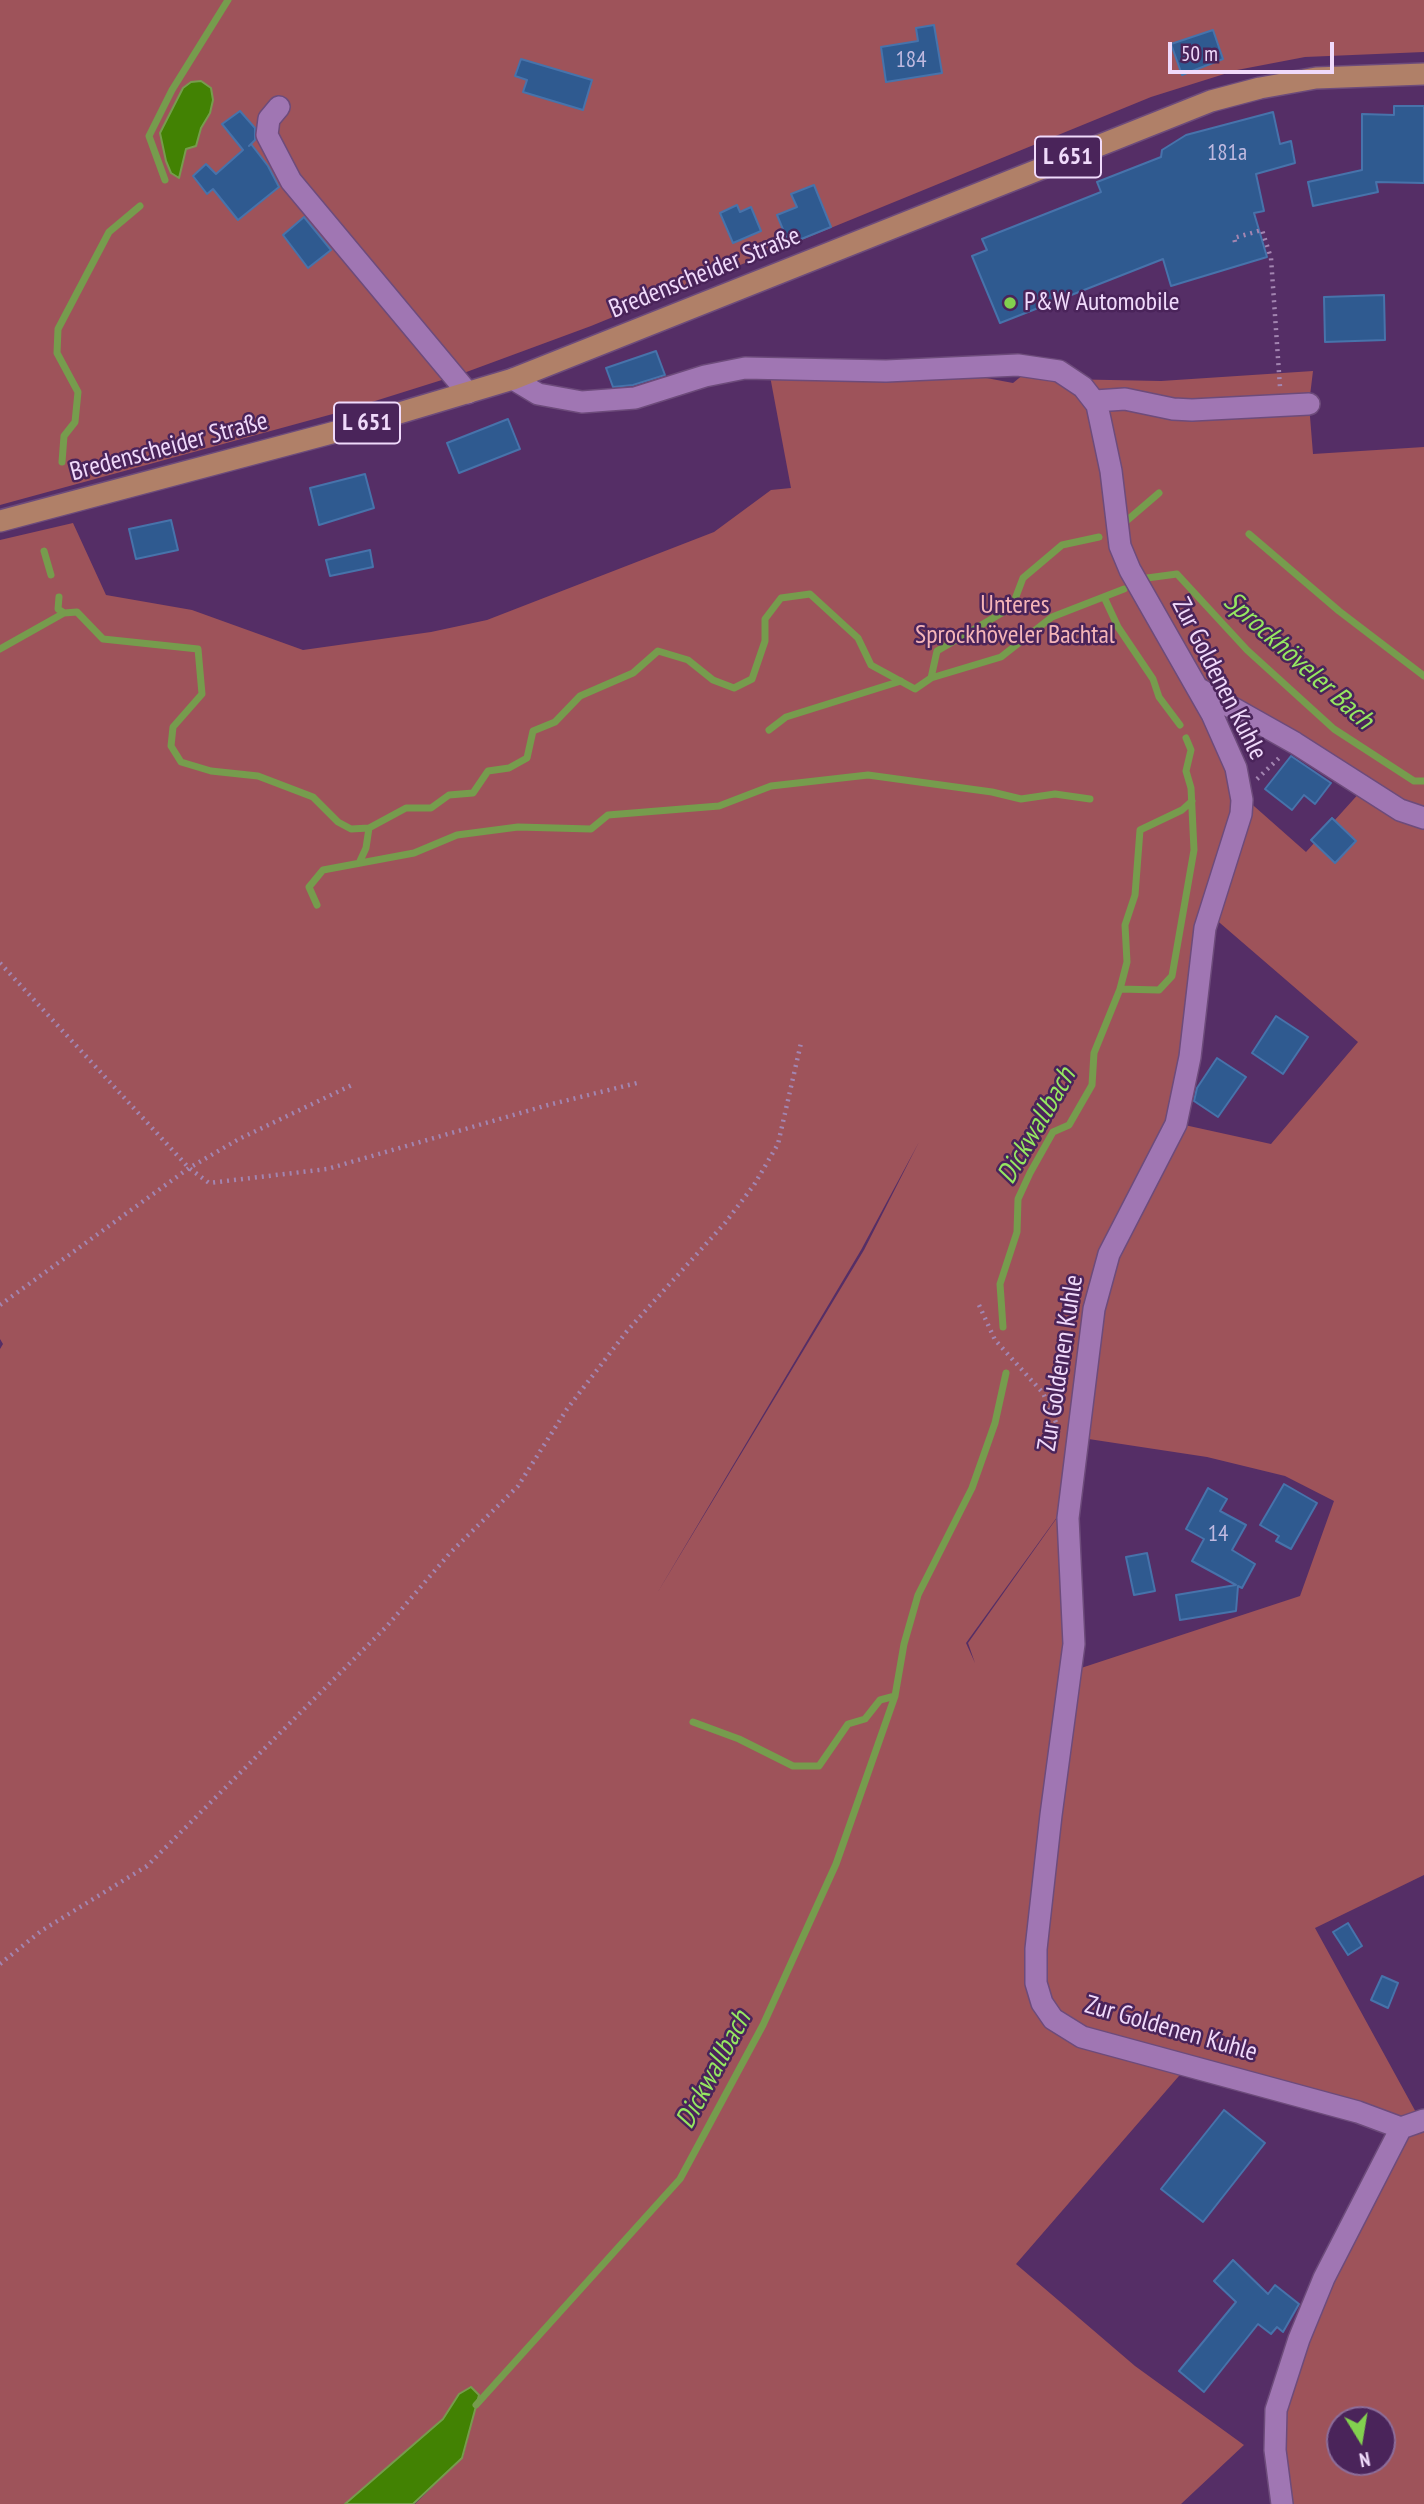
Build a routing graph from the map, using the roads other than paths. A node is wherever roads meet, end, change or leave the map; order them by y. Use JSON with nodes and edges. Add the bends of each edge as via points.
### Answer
{"nodes":[{"id":1,"x":1424,"y":74,"type":"edge"},
{"id":2,"x":279,"y":107,"type":"dead end"},
{"id":3,"x":513,"y":379,"type":"junction"},
{"id":4,"x":468,"y":393,"type":"junction"},
{"id":5,"x":1095,"y":401,"type":"junction"},
{"id":6,"x":1309,"y":404,"type":"dead end"},
{"id":7,"x":0,"y":521,"type":"edge"},
{"id":8,"x":1199,"y":689,"type":"junction"},
{"id":9,"x":1424,"y":818,"type":"edge"},
{"id":10,"x":1424,"y":2120,"type":"edge"},
{"id":11,"x":1401,"y":2128,"type":"junction"},
{"id":12,"x":1282,"y":2504,"type":"edge"}],
"edges":[{"from":1,"to":3,"type":"main road","name":"Bredenscheider Straße","number":"L 651","via":[[1316,78],[1211,101]]},
{"from":2,"to":4,"type":"street","via":[[269,119],[267,135],[291,181]]},
{"from":3,"to":4,"type":"main road","name":"Bredenscheider Straße","number":"L 651"},
{"from":3,"to":5,"type":"street","via":[[538,394],[582,402],[635,398],[745,368],[886,371],[1010,365],[1059,372]]},
{"from":4,"to":7,"type":"main road","name":"Bredenscheider Straße","number":"L 651"},
{"from":5,"to":6,"type":"street","via":[[1125,399],[1173,409]]},
{"from":5,"to":8,"type":"street","name":"Zur Goldenen Kuhle","via":[[1111,471],[1120,547]]},
{"from":8,"to":9,"type":"street","via":[[1400,810]]},
{"from":8,"to":11,"type":"street","name":"Zur Goldenen Kuhle","via":[[1232,758],[1242,791],[1241,814],[1205,928],[1190,1057],[1176,1124],[1109,1254],[1094,1309],[1068,1518],[1074,1644],[1036,1983],[1042,2003],[1054,2019],[1083,2036]]},
{"from":10,"to":11,"type":"street"},
{"from":11,"to":12,"type":"street","via":[[1324,2278],[1279,2393],[1275,2450]]}]}
